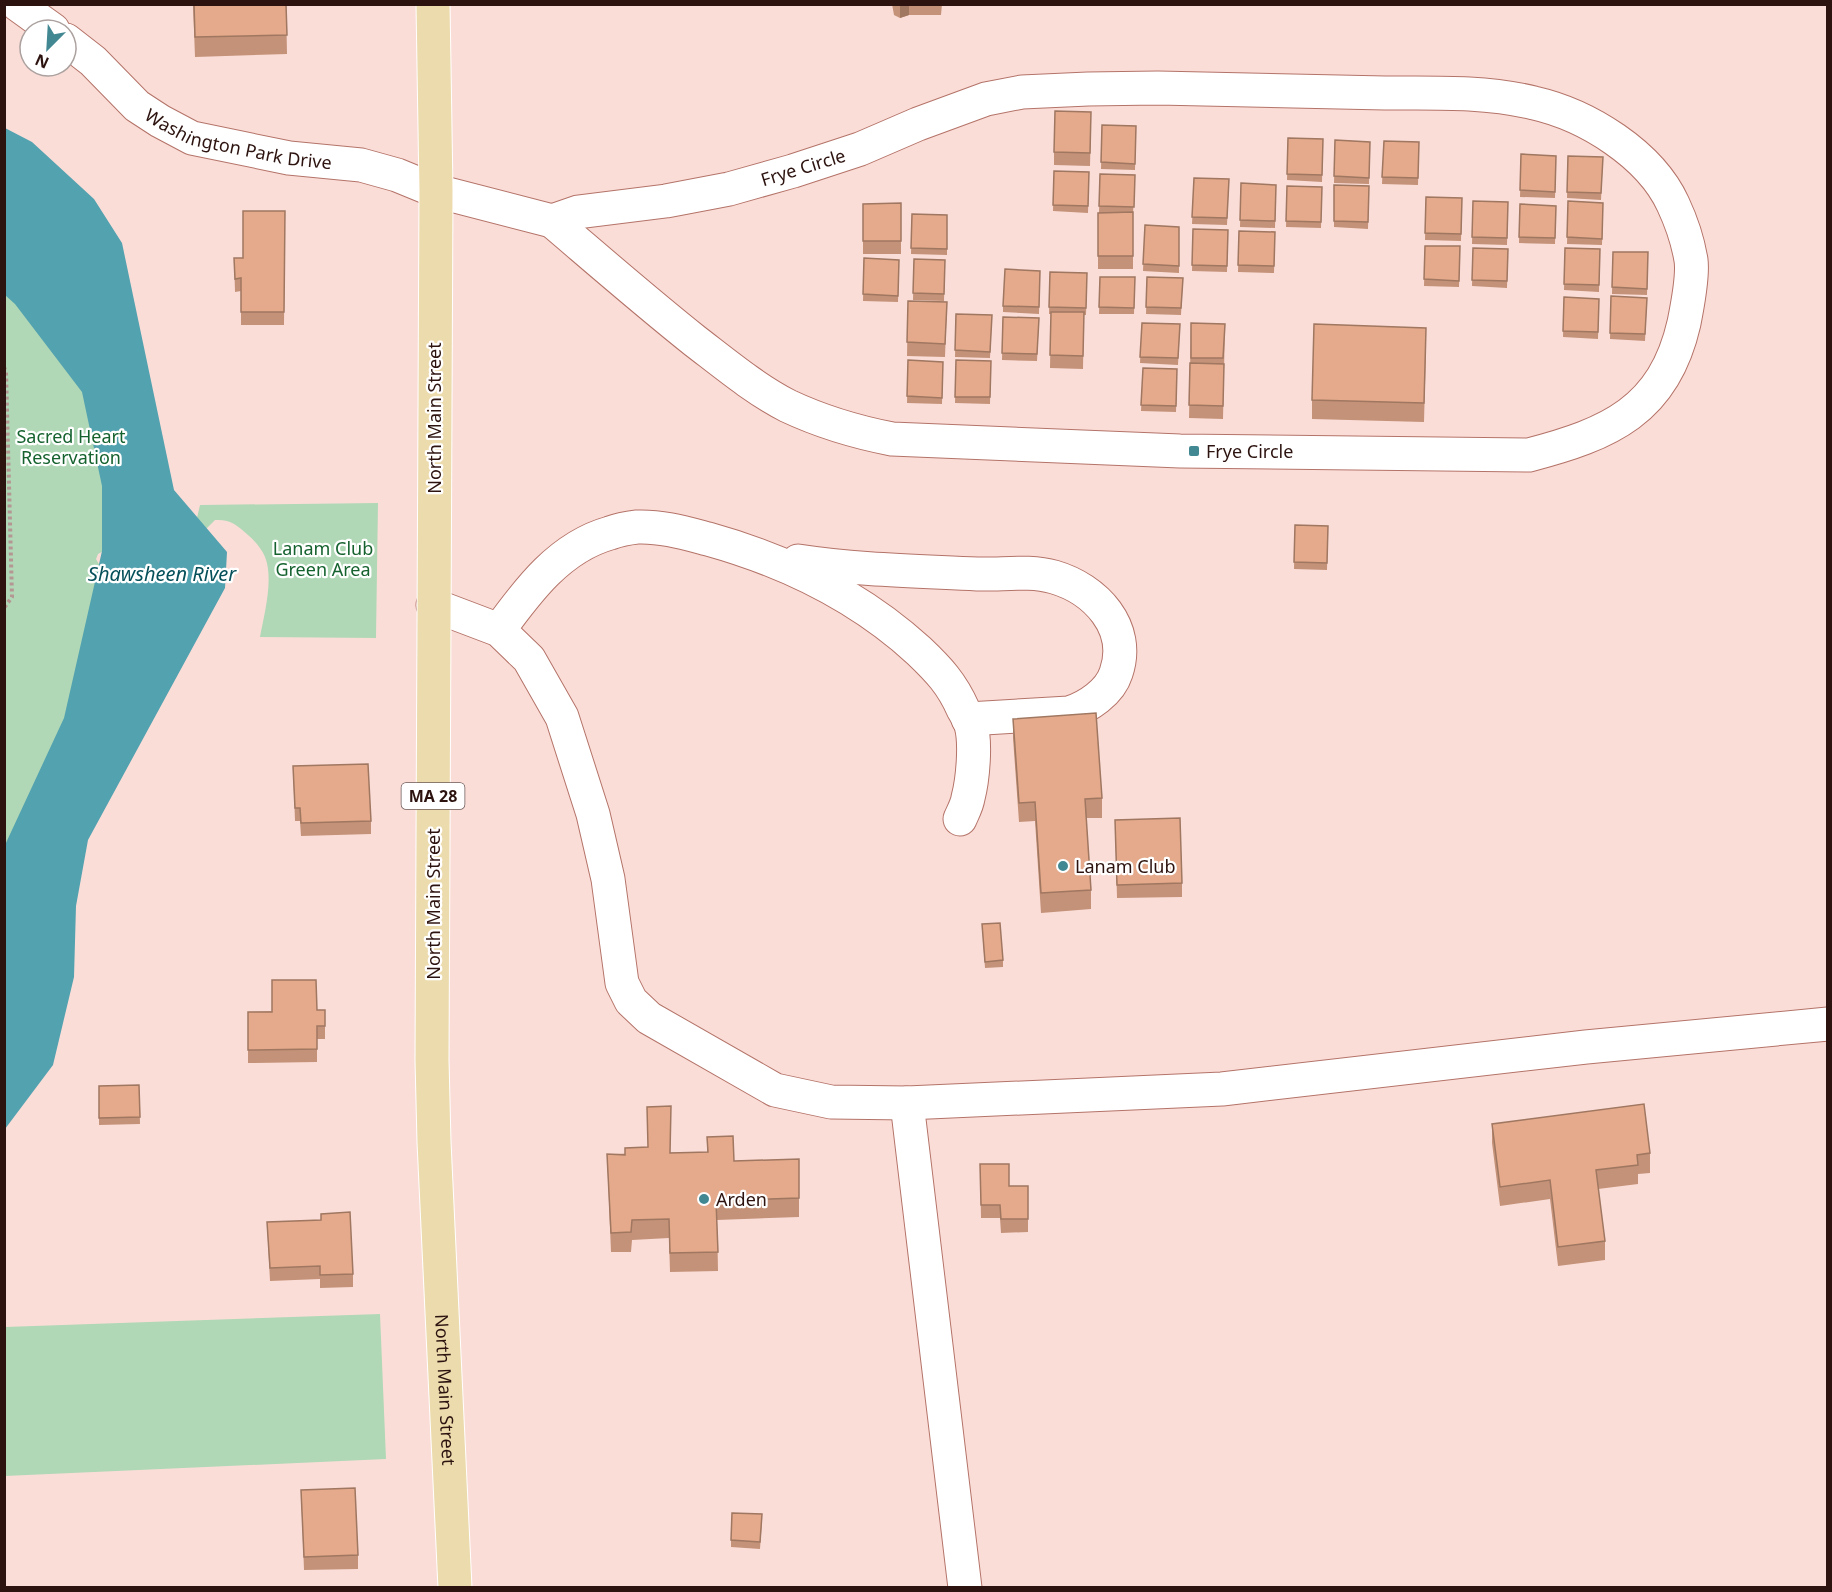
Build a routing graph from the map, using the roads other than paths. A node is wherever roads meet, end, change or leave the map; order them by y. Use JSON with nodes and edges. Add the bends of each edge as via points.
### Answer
{"nodes":[{"id":1,"x":17,"y":4,"type":"edge"},
{"id":2,"x":433,"y":4,"type":"edge"},
{"id":3,"x":36,"y":18,"type":"edge"},
{"id":4,"x":78,"y":49,"type":"edge"},
{"id":5,"x":436,"y":191,"type":"junction"},
{"id":6,"x":552,"y":221,"type":"junction"},
{"id":7,"x":761,"y":556,"type":"junction"},
{"id":8,"x":433,"y":605,"type":"junction"},
{"id":9,"x":499,"y":630,"type":"junction"},
{"id":10,"x":968,"y":719,"type":"junction"},
{"id":11,"x":960,"y":819,"type":"dead end"},
{"id":12,"x":1827,"y":1024,"type":"edge"},
{"id":13,"x":907,"y":1103,"type":"junction"},
{"id":14,"x":455,"y":1587,"type":"edge"},
{"id":15,"x":965,"y":1587,"type":"edge"}],
"edges":[{"from":1,"to":3,"type":"street"},
{"from":2,"to":5,"type":"main road","name":"North Main Street","number":"MA 28"},
{"from":4,"to":5,"type":"street","name":"Washington Park Drive","via":[[136,106],[192,138],[289,158],[361,165]]},
{"from":5,"to":6,"type":"street","name":"Frye Circle"},
{"from":5,"to":8,"type":"main road","name":"North Main Street","number":"MA 28"},
{"from":6,"to":6,"type":"street","name":"Frye Circle","via":[[729,368],[788,405],[823,421],[892,439],[1180,451],[1529,455],[1569,445],[1619,422],[1642,405],[1659,384],[1681,338],[1692,262],[1677,214],[1663,186],[1644,163],[1613,139],[1562,111],[1506,97],[1458,94],[1158,88],[1022,92],[986,99],[860,149],[729,189],[578,212]]},
{"from":7,"to":9,"type":"street","via":[[660,528],[635,527],[608,533],[556,563],[528,590]]},
{"from":7,"to":10,"type":"street","via":[[822,582],[908,641],[942,672]]},
{"from":7,"to":10,"type":"street","via":[[839,567],[981,574],[1022,572],[1054,577],[1080,589],[1106,609],[1117,629],[1117,671],[1112,683],[1083,708],[1069,713]]},
{"from":8,"to":9,"type":"street"},
{"from":8,"to":14,"type":"main road","name":"North Main Street","number":"MA 28","via":[[434,1143]]},
{"from":9,"to":13,"type":"street","via":[[529,659],[562,717],[595,825],[608,879],[622,983],[632,1002],[649,1018],[775,1090],[831,1102]]},
{"from":10,"to":11,"type":"street","via":[[974,761],[969,797]]},
{"from":12,"to":13,"type":"street","via":[[1222,1089]]},
{"from":13,"to":15,"type":"street"}]}
